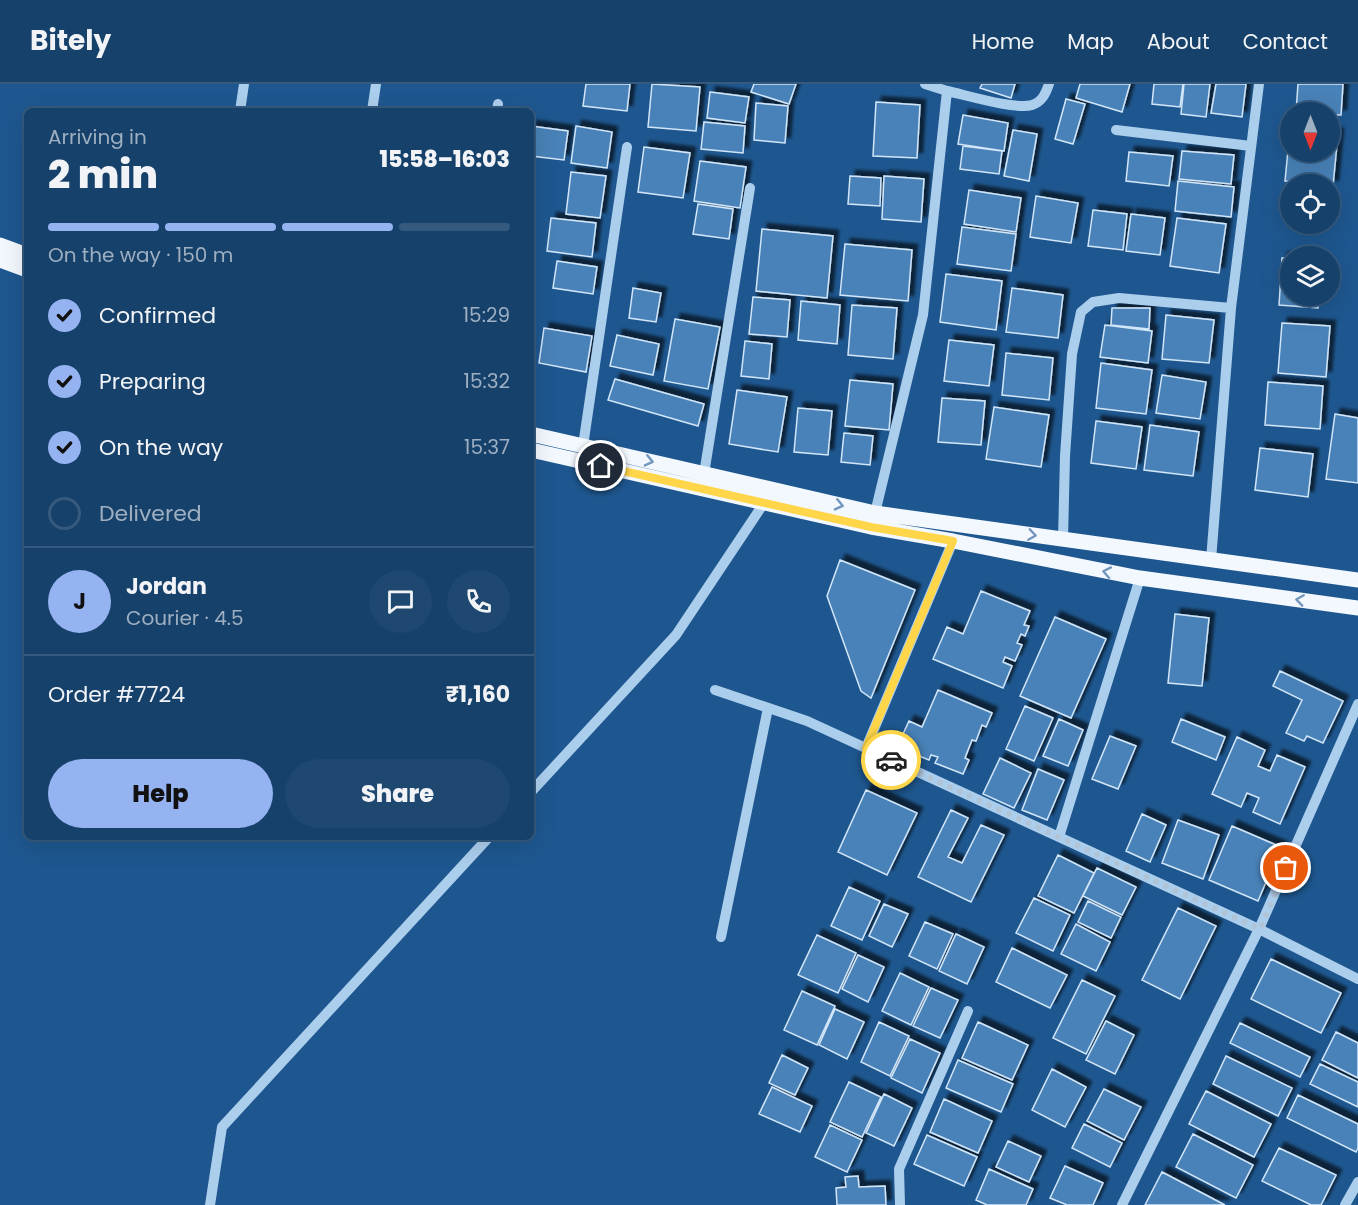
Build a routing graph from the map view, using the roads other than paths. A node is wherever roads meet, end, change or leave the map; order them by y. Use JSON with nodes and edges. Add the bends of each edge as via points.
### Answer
{"nodes":[{"id":1,"x":244,"y":84,"type":"edge"},
{"id":2,"x":376,"y":84,"type":"edge"},
{"id":3,"x":925,"y":84,"type":"edge"},
{"id":4,"x":1050,"y":84,"type":"edge"},
{"id":5,"x":1259,"y":84,"type":"edge"},
{"id":6,"x":947,"y":91,"type":"junction"},
{"id":7,"x":240,"y":108,"type":"edge"},
{"id":8,"x":372,"y":108,"type":"edge"},
{"id":9,"x":1116,"y":129,"type":"dead end"},
{"id":10,"x":1251,"y":146,"type":"junction"},
{"id":11,"x":627,"y":147,"type":"dead end"},
{"id":12,"x":750,"y":188,"type":"dead end"},
{"id":13,"x":0,"y":244,"type":"edge"},
{"id":14,"x":24,"y":254,"type":"edge"},
{"id":15,"x":0,"y":260,"type":"edge"},
{"id":16,"x":24,"y":269,"type":"edge"},
{"id":17,"x":1231,"y":308,"type":"junction"},
{"id":18,"x":534,"y":435,"type":"edge"},
{"id":19,"x":583,"y":446,"type":"junction"},
{"id":20,"x":534,"y":451,"type":"edge"},
{"id":21,"x":704,"y":474,"type":"junction"},
{"id":22,"x":764,"y":502,"type":"junction"},
{"id":23,"x":875,"y":513,"type":"junction"},
{"id":24,"x":1063,"y":540,"type":"junction"},
{"id":25,"x":953,"y":541,"type":"junction"},
{"id":26,"x":1211,"y":560,"type":"junction"},
{"id":27,"x":1140,"y":578,"type":"junction"},
{"id":28,"x":1358,"y":580,"type":"edge"},
{"id":29,"x":1358,"y":608,"type":"edge"},
{"id":30,"x":715,"y":690,"type":"dead end"},
{"id":31,"x":1358,"y":704,"type":"edge"},
{"id":32,"x":768,"y":708,"type":"junction"},
{"id":33,"x":866,"y":748,"type":"junction"},
{"id":34,"x":534,"y":789,"type":"edge"},
{"id":35,"x":1059,"y":837,"type":"junction"},
{"id":36,"x":486,"y":840,"type":"edge"},
{"id":37,"x":1260,"y":929,"type":"junction"},
{"id":38,"x":721,"y":937,"type":"dead end"},
{"id":39,"x":1358,"y":979,"type":"edge"},
{"id":40,"x":968,"y":1011,"type":"dead end"},
{"id":41,"x":1358,"y":1182,"type":"edge"},
{"id":42,"x":210,"y":1205,"type":"edge"},
{"id":43,"x":900,"y":1205,"type":"edge"},
{"id":44,"x":1122,"y":1205,"type":"edge"},
{"id":45,"x":1345,"y":1205,"type":"edge"}],
"edges":[{"from":1,"to":7,"type":"street"},
{"from":2,"to":8,"type":"street"},
{"from":3,"to":6,"type":"street"},
{"from":4,"to":6,"type":"street","via":[[1045,96],[1032,105],[1011,105]]},
{"from":5,"to":10,"type":"street"},
{"from":6,"to":23,"type":"street","via":[[923,315]]},
{"from":9,"to":10,"type":"street"},
{"from":10,"to":17,"type":"street"},
{"from":11,"to":19,"type":"street"},
{"from":12,"to":21,"type":"street"},
{"from":13,"to":14,"type":"main road"},
{"from":15,"to":16,"type":"main road"},
{"from":17,"to":24,"type":"street","via":[[1119,298],[1093,303],[1081,312],[1072,354]]},
{"from":17,"to":26,"type":"street"},
{"from":18,"to":19,"type":"main road"},
{"from":19,"to":21,"type":"main road","one_way":true},
{"from":20,"to":22,"type":"main road"},
{"from":21,"to":23,"type":"main road","one_way":true},
{"from":22,"to":25,"type":"main road"},
{"from":22,"to":34,"type":"street","via":[[676,635]]},
{"from":23,"to":24,"type":"main road","one_way":true},
{"from":24,"to":26,"type":"main road"},
{"from":27,"to":25,"type":"main road","one_way":true},
{"from":25,"to":33,"type":"street"},
{"from":26,"to":28,"type":"main road"},
{"from":29,"to":27,"type":"main road","one_way":true},
{"from":27,"to":35,"type":"street"},
{"from":30,"to":32,"type":"street"},
{"from":31,"to":37,"type":"street"},
{"from":32,"to":33,"type":"street"},
{"from":32,"to":38,"type":"street"},
{"from":33,"to":35,"type":"street"},
{"from":35,"to":37,"type":"street"},
{"from":36,"to":42,"type":"street","via":[[222,1127]]},
{"from":37,"to":39,"type":"street"},
{"from":37,"to":44,"type":"street"},
{"from":40,"to":43,"type":"street","via":[[899,1169]]},
{"from":41,"to":45,"type":"street"}]}
